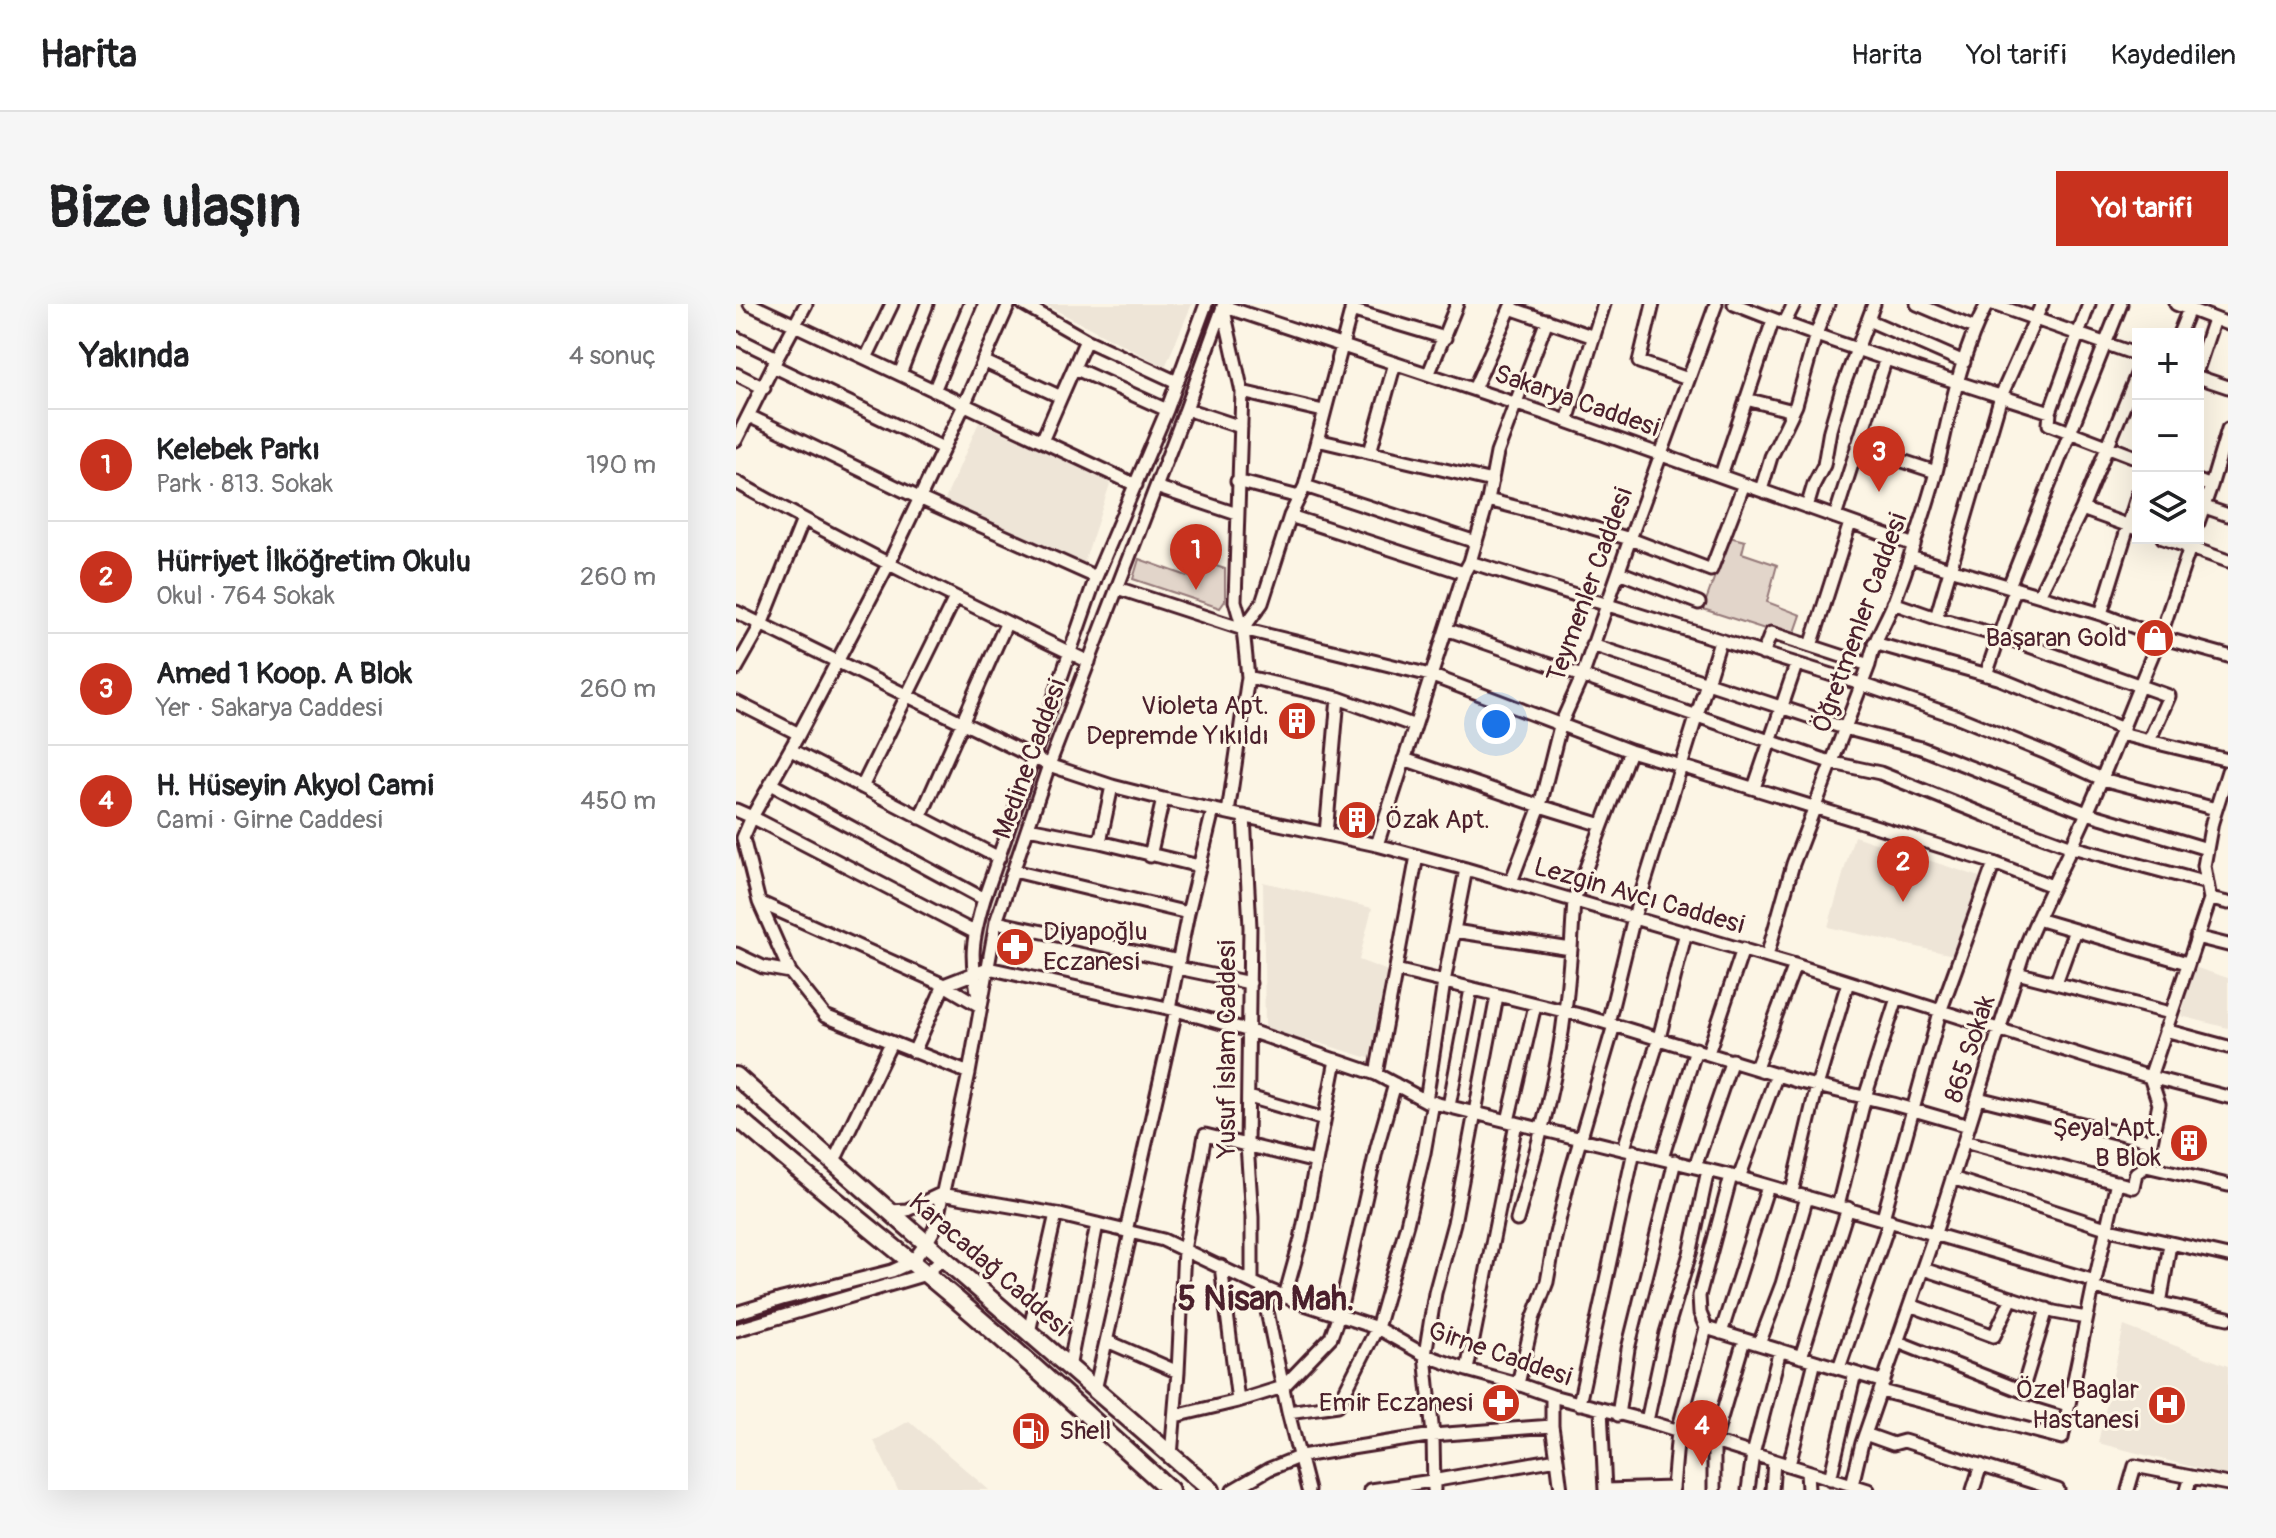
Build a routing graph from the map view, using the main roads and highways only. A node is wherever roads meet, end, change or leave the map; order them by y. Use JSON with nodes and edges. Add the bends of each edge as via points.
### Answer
{"nodes":[{"id":1,"x":736,"y":1076,"type":"edge"},
{"id":2,"x":736,"y":1116,"type":"edge"},
{"id":3,"x":1170,"y":1490,"type":"edge"},
{"id":4,"x":1211,"y":1490,"type":"edge"}],
"edges":[{"from":1,"to":4,"type":"highway","name":"Karacadağ Caddesi"},
{"from":2,"to":3,"type":"highway","name":"Karacadağ Caddesi","via":[[1013,1348]]}]}
